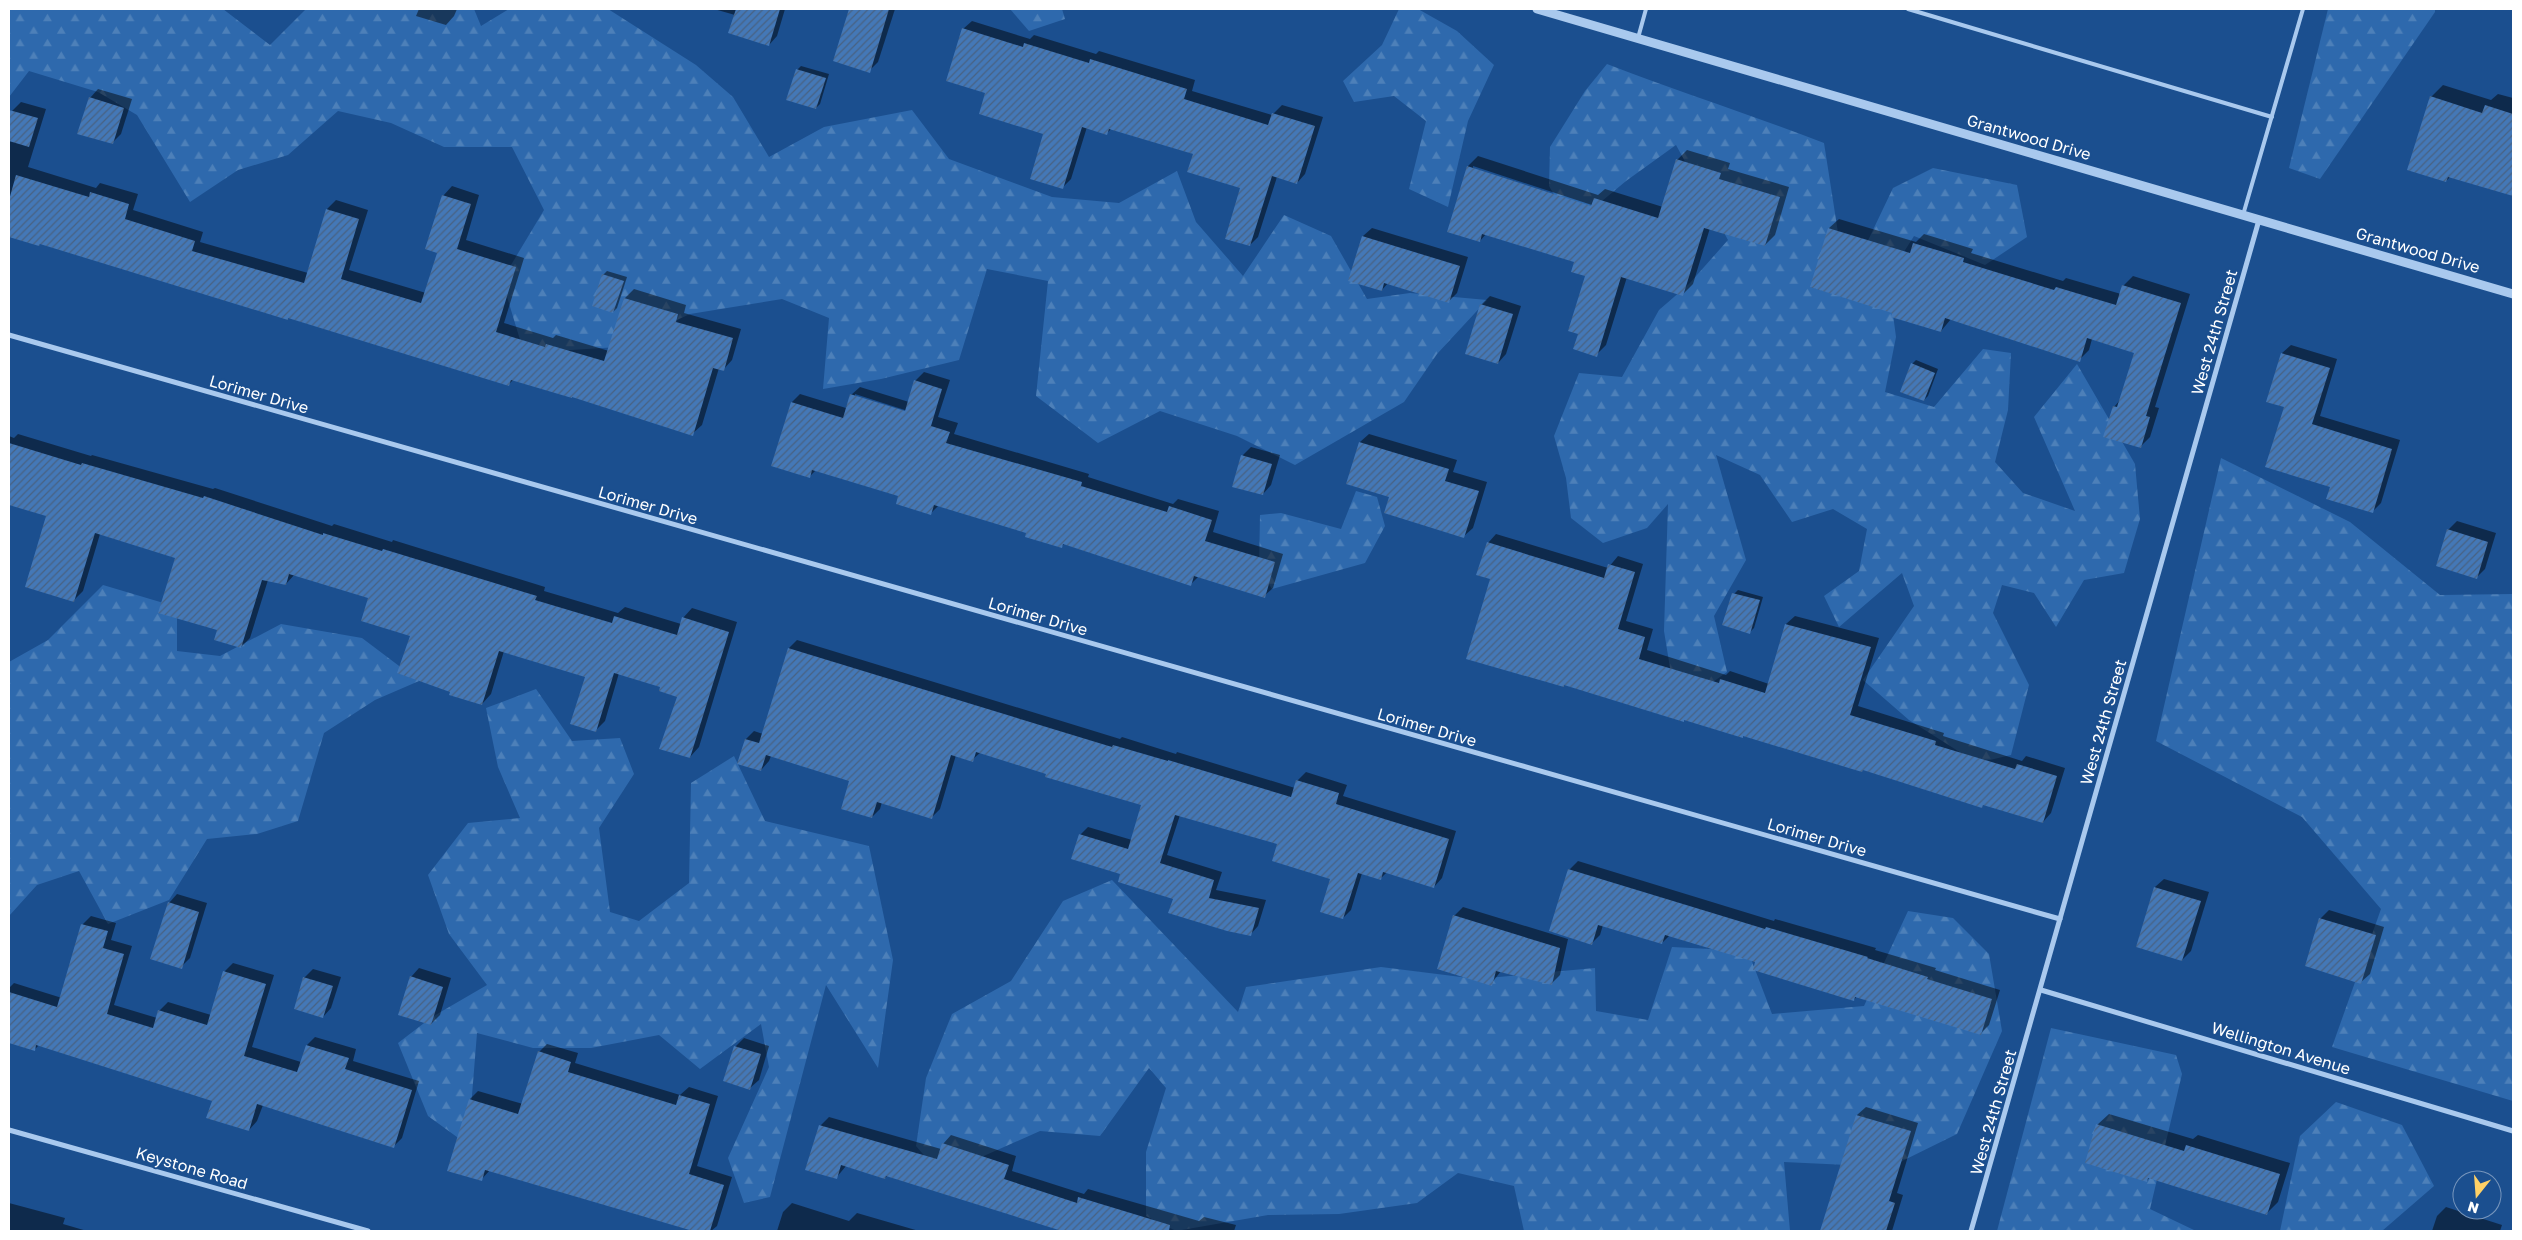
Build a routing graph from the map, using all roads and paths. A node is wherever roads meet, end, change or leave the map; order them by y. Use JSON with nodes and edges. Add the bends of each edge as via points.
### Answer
{"nodes":[{"id":1,"x":1537,"y":9,"type":"edge"},
{"id":2,"x":1646,"y":9,"type":"edge"},
{"id":3,"x":1908,"y":9,"type":"edge"},
{"id":4,"x":2303,"y":9,"type":"edge"},
{"id":5,"x":1638,"y":38,"type":"junction"},
{"id":6,"x":2272,"y":117,"type":"junction"},
{"id":7,"x":2243,"y":216,"type":"junction"},
{"id":8,"x":2259,"y":220,"type":"junction"},
{"id":9,"x":2513,"y":294,"type":"edge"},
{"id":10,"x":9,"y":336,"type":"edge"},
{"id":11,"x":2060,"y":919,"type":"junction"},
{"id":12,"x":2041,"y":990,"type":"junction"},
{"id":13,"x":9,"y":1130,"type":"edge"},
{"id":14,"x":2513,"y":1131,"type":"edge"},
{"id":15,"x":368,"y":1231,"type":"edge"},
{"id":16,"x":1971,"y":1231,"type":"edge"}],
"edges":[{"from":1,"to":5,"type":"street","name":"Grantwood Drive"},
{"from":2,"to":5,"type":"lane"},
{"from":3,"to":6,"type":"lane"},
{"from":4,"to":6,"type":"lane"},
{"from":5,"to":7,"type":"street","name":"Grantwood Drive"},
{"from":6,"to":7,"type":"lane"},
{"from":7,"to":8,"type":"street","name":"Grantwood Drive"},
{"from":8,"to":9,"type":"street","name":"Grantwood Drive"},
{"from":8,"to":11,"type":"street","name":"West 24th Street"},
{"from":10,"to":11,"type":"street","name":"Lorimer Drive"},
{"from":11,"to":12,"type":"street","name":"West 24th Street"},
{"from":12,"to":14,"type":"street","name":"Wellington Avenue"},
{"from":12,"to":16,"type":"street","name":"West 24th Street"},
{"from":13,"to":15,"type":"street","name":"Keystone Road"}]}
